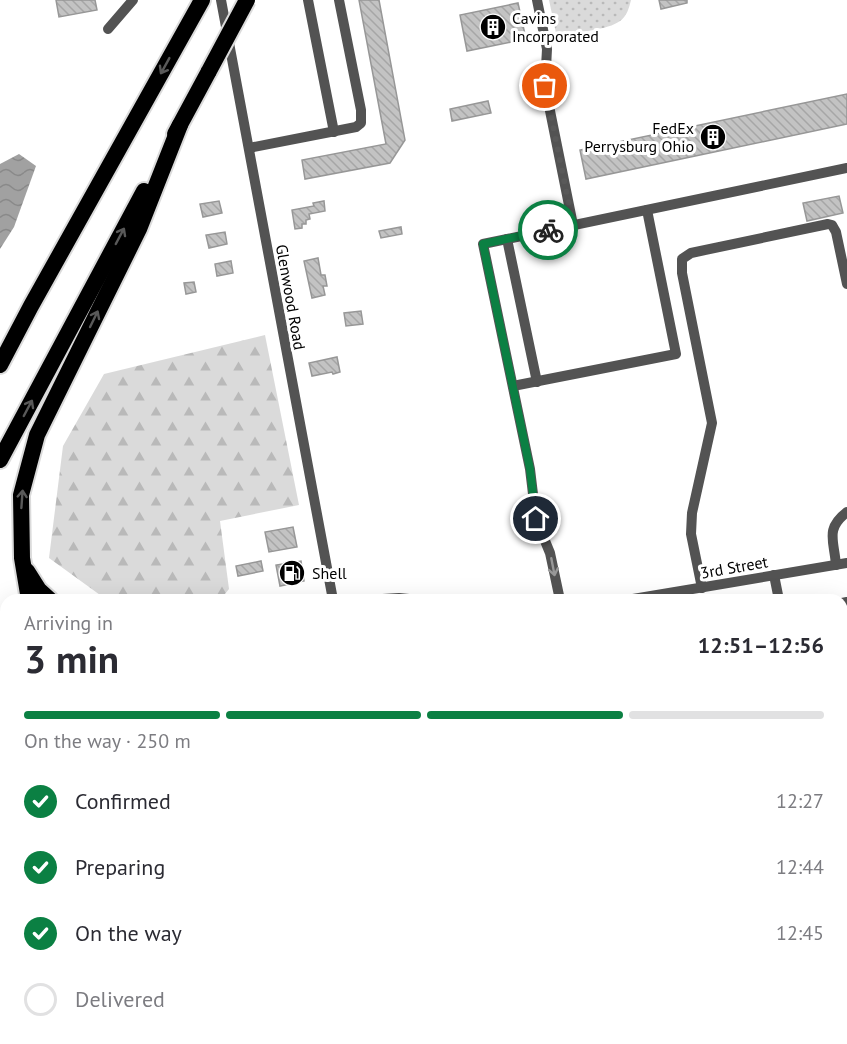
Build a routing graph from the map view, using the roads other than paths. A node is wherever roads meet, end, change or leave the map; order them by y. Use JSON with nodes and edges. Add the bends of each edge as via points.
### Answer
{"nodes":[{"id":1,"x":133,"y":0,"type":"edge"},
{"id":2,"x":202,"y":0,"type":"edge"},
{"id":3,"x":221,"y":0,"type":"edge"},
{"id":4,"x":247,"y":0,"type":"edge"},
{"id":5,"x":308,"y":0,"type":"edge"},
{"id":6,"x":339,"y":0,"type":"edge"},
{"id":7,"x":537,"y":0,"type":"edge"},
{"id":8,"x":108,"y":29,"type":"dead end"},
{"id":9,"x":180,"y":125,"type":"junction"},
{"id":10,"x":334,"y":132,"type":"junction"},
{"id":11,"x":249,"y":148,"type":"junction"},
{"id":12,"x":847,"y":168,"type":"edge"},
{"id":13,"x":647,"y":210,"type":"junction"},
{"id":14,"x":573,"y":225,"type":"junction"},
{"id":15,"x":507,"y":239,"type":"junction"},
{"id":16,"x":847,"y":284,"type":"edge"},
{"id":17,"x":31,"y":306,"type":"junction"},
{"id":18,"x":0,"y":348,"type":"edge"},
{"id":19,"x":0,"y":365,"type":"edge"},
{"id":20,"x":537,"y":382,"type":"junction"},
{"id":21,"x":513,"y":386,"type":"junction"},
{"id":22,"x":0,"y":460,"type":"edge"},
{"id":23,"x":847,"y":512,"type":"edge"},
{"id":24,"x":22,"y":558,"type":"junction"},
{"id":25,"x":842,"y":564,"type":"edge"},
{"id":26,"x":774,"y":575,"type":"junction"},
{"id":27,"x":702,"y":588,"type":"junction"},
{"id":28,"x":27,"y":594,"type":"edge"},
{"id":29,"x":43,"y":594,"type":"edge"},
{"id":30,"x":332,"y":594,"type":"edge"},
{"id":31,"x":559,"y":594,"type":"edge"},
{"id":32,"x":664,"y":594,"type":"edge"},
{"id":33,"x":778,"y":594,"type":"edge"}],
"edges":[{"from":1,"to":8,"type":"street"},
{"from":2,"to":17,"type":"highway","one_way":true},
{"from":3,"to":11,"type":"street","name":"Glenwood Road"},
{"from":4,"to":9,"type":"highway","bridge":true},
{"from":5,"to":10,"type":"street"},
{"from":6,"to":10,"type":"street","via":[[362,118],[356,127]]},
{"from":7,"to":14,"type":"street","via":[[547,49],[545,86]]},
{"from":22,"to":9,"type":"highway","one_way":true},
{"from":24,"to":9,"type":"highway","one_way":true,"via":[[21,495],[37,435],[139,229]]},
{"from":10,"to":11,"type":"street"},
{"from":11,"to":30,"type":"street","name":"Glenwood Road"},
{"from":12,"to":13,"type":"street"},
{"from":13,"to":14,"type":"street"},
{"from":13,"to":20,"type":"street","via":[[676,354]]},
{"from":14,"to":15,"type":"street"},
{"from":15,"to":20,"type":"street"},
{"from":15,"to":21,"type":"street","via":[[483,244]]},
{"from":16,"to":27,"type":"street","via":[[836,232],[828,224],[691,253],[682,259],[712,423],[692,513],[691,534]]},
{"from":17,"to":18,"type":"highway"},
{"from":17,"to":19,"type":"highway"},
{"from":20,"to":21,"type":"street"},
{"from":21,"to":31,"type":"street","one_way":true,"via":[[536,519],[550,553]]},
{"from":23,"to":25,"type":"street","via":[[832,528]]},
{"from":24,"to":28,"type":"highway"},
{"from":24,"to":29,"type":"highway","via":[[29,577]]},
{"from":25,"to":26,"type":"street","name":"3rd Street"},
{"from":26,"to":27,"type":"street","name":"3rd Street"},
{"from":26,"to":33,"type":"street"},
{"from":27,"to":32,"type":"street","name":"3rd Street"}]}
